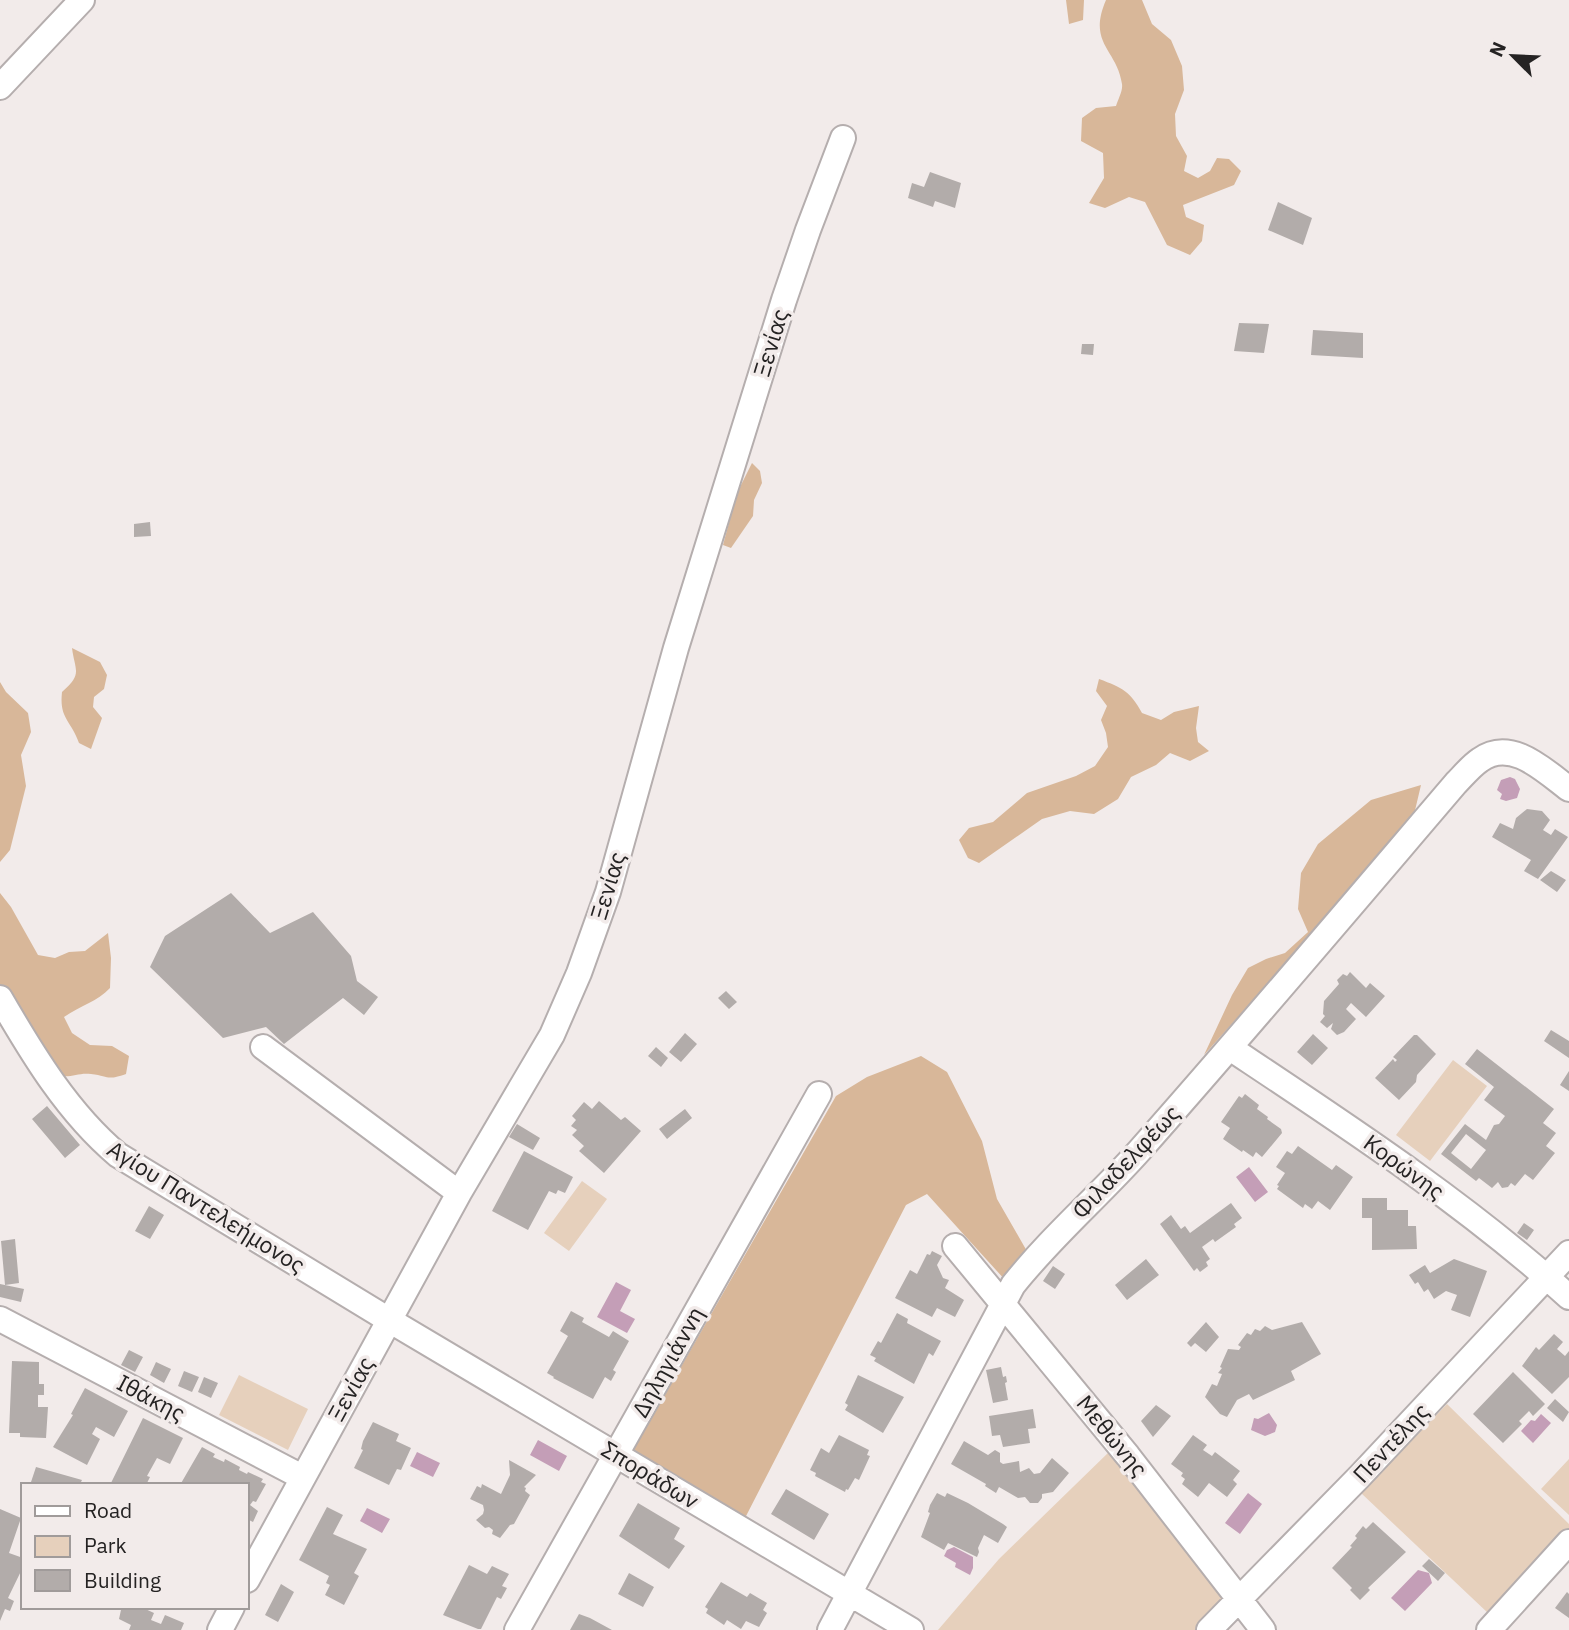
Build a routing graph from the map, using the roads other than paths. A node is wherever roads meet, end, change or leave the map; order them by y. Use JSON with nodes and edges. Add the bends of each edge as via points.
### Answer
{"nodes":[{"id":1,"x":82,"y":0,"type":"edge"},
{"id":2,"x":0,"y":87,"type":"edge"},
{"id":3,"x":843,"y":138,"type":"dead end"},
{"id":4,"x":1569,"y":789,"type":"edge"},
{"id":5,"x":0,"y":998,"type":"edge"},
{"id":6,"x":263,"y":1047,"type":"dead end"},
{"id":7,"x":1230,"y":1048,"type":"junction"},
{"id":8,"x":819,"y":1094,"type":"dead end"},
{"id":9,"x":459,"y":1193,"type":"junction"},
{"id":10,"x":955,"y":1246,"type":"dead end"},
{"id":11,"x":1569,"y":1253,"type":"edge"},
{"id":12,"x":1547,"y":1277,"type":"junction"},
{"id":13,"x":1569,"y":1297,"type":"edge"},
{"id":14,"x":1003,"y":1303,"type":"junction"},
{"id":15,"x":0,"y":1319,"type":"edge"},
{"id":16,"x":389,"y":1320,"type":"junction"},
{"id":17,"x":615,"y":1455,"type":"junction"},
{"id":18,"x":302,"y":1476,"type":"junction"},
{"id":19,"x":1569,"y":1542,"type":"edge"},
{"id":20,"x":248,"y":1578,"type":"edge"},
{"id":21,"x":850,"y":1594,"type":"junction"},
{"id":22,"x":1240,"y":1600,"type":"junction"},
{"id":23,"x":231,"y":1609,"type":"edge"},
{"id":24,"x":220,"y":1630,"type":"edge"},
{"id":25,"x":517,"y":1630,"type":"edge"},
{"id":26,"x":830,"y":1630,"type":"edge"},
{"id":27,"x":911,"y":1630,"type":"edge"},
{"id":28,"x":1209,"y":1630,"type":"edge"},
{"id":29,"x":1263,"y":1630,"type":"edge"},
{"id":30,"x":1489,"y":1630,"type":"edge"}],
"edges":[{"from":1,"to":2,"type":"street"},
{"from":3,"to":9,"type":"street","name":"Ξενίας","via":[[780,313],[676,648],[608,892],[579,973],[540,1057]]},
{"from":4,"to":7,"type":"street","name":"Φιλαδελφέως","via":[[1518,754],[1490,754],[1479,760]]},
{"from":5,"to":16,"type":"street","name":"Αγίου Παντελεήμονος","via":[[65,1099],[89,1130],[118,1155]]},
{"from":6,"to":9,"type":"street"},
{"from":7,"to":12,"type":"street","name":"Κορώνης","via":[[1395,1158]]},
{"from":7,"to":14,"type":"street","name":"Φιλαδελφέως","via":[[1121,1171],[1041,1249]]},
{"from":8,"to":17,"type":"street","name":"Δηληγιάννη"},
{"from":9,"to":16,"type":"street","name":"Ξενίας"},
{"from":10,"to":14,"type":"street","name":"Μεθώνης"},
{"from":11,"to":12,"type":"street","name":"Πεντέλης"},
{"from":12,"to":13,"type":"street","name":"Κορώνης"},
{"from":12,"to":22,"type":"street","name":"Πεντέλης"},
{"from":14,"to":21,"type":"street","name":"Φιλαδελφέως"},
{"from":14,"to":22,"type":"street","name":"Μεθώνης"},
{"from":15,"to":18,"type":"street","name":"Ιθάκης"},
{"from":16,"to":17,"type":"street","name":"Σποράδων"},
{"from":16,"to":18,"type":"street","name":"Ξενίας"},
{"from":17,"to":21,"type":"street","name":"Σποράδων"},
{"from":17,"to":25,"type":"street","name":"Δηληγιάννη"},
{"from":18,"to":20,"type":"street","name":"Ξενίας"},
{"from":19,"to":30,"type":"street"},
{"from":21,"to":26,"type":"street","name":"Φιλαδελφέως"},
{"from":21,"to":27,"type":"street","name":"Σποράδων"},
{"from":22,"to":28,"type":"street","name":"Πεντέλης"},
{"from":22,"to":29,"type":"street","name":"Μεθώνης"},
{"from":23,"to":24,"type":"street"}]}
